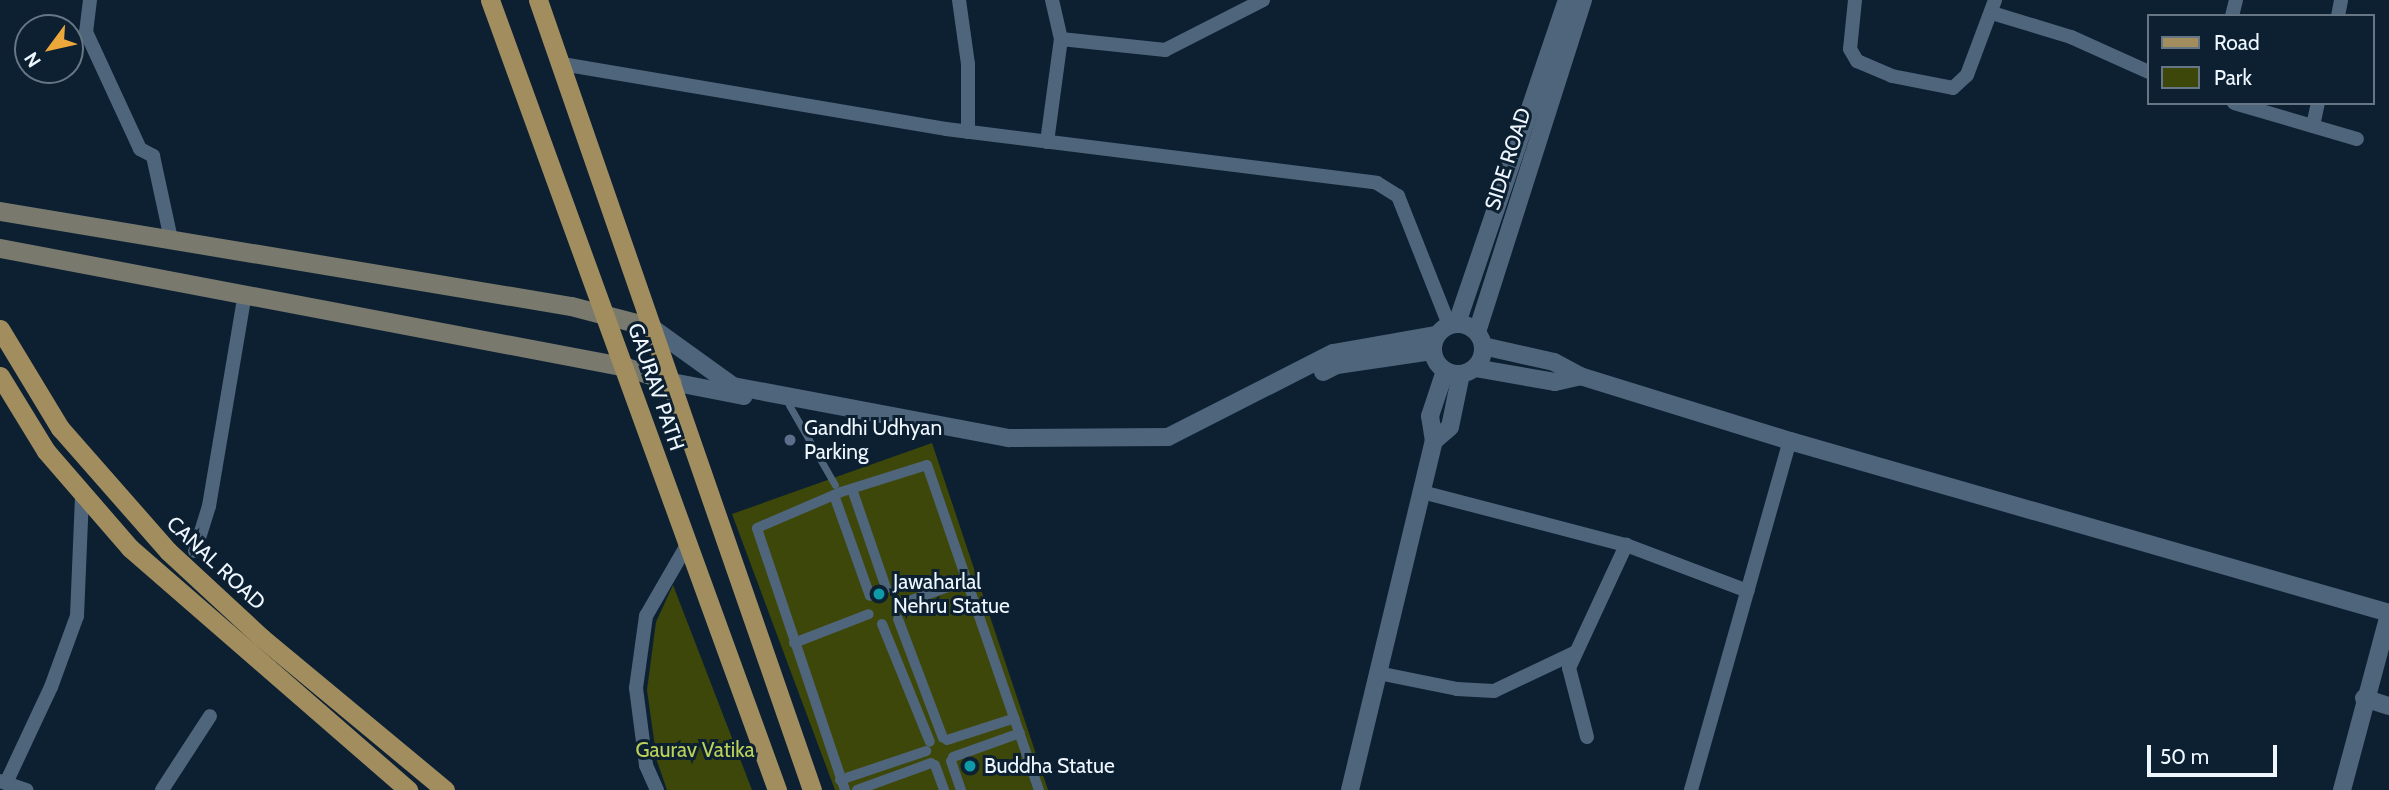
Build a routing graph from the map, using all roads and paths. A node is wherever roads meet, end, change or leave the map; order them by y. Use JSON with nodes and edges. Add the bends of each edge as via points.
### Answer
{"nodes":[{"id":1,"x":90,"y":0,"type":"edge"},
{"id":2,"x":490,"y":0,"type":"edge"},
{"id":3,"x":538,"y":0,"type":"edge"},
{"id":4,"x":959,"y":0,"type":"edge"},
{"id":5,"x":1052,"y":0,"type":"edge"},
{"id":6,"x":1263,"y":0,"type":"edge"},
{"id":7,"x":1567,"y":0,"type":"edge"},
{"id":8,"x":1583,"y":0,"type":"edge"},
{"id":9,"x":1855,"y":0,"type":"edge"},
{"id":10,"x":1994,"y":7,"type":"edge"},
{"id":11,"x":1060,"y":39,"type":"junction"},
{"id":12,"x":562,"y":64,"type":"junction"},
{"id":13,"x":2148,"y":72,"type":"edge"},
{"id":14,"x":2241,"y":105,"type":"edge"},
{"id":15,"x":2318,"y":105,"type":"edge"},
{"id":16,"x":2313,"y":126,"type":"junction"},
{"id":17,"x":968,"y":132,"type":"junction"},
{"id":18,"x":2357,"y":139,"type":"dead end"},
{"id":19,"x":1047,"y":142,"type":"junction"},
{"id":20,"x":0,"y":211,"type":"edge"},
{"id":21,"x":171,"y":239,"type":"junction"},
{"id":22,"x":0,"y":248,"type":"edge"},
{"id":23,"x":245,"y":295,"type":"junction"},
{"id":24,"x":607,"y":315,"type":"junction"},
{"id":25,"x":651,"y":327,"type":"junction"},
{"id":26,"x":0,"y":329,"type":"edge"},
{"id":27,"x":1444,"y":334,"type":"junction"},
{"id":28,"x":1480,"y":339,"type":"junction"},
{"id":29,"x":626,"y":367,"type":"junction"},
{"id":30,"x":1461,"y":371,"type":"junction"},
{"id":31,"x":0,"y":376,"type":"edge"},
{"id":32,"x":1580,"y":376,"type":"junction"},
{"id":33,"x":671,"y":382,"type":"junction"},
{"id":34,"x":789,"y":405,"type":"junction"},
{"id":35,"x":1790,"y":441,"type":"junction"},
{"id":36,"x":852,"y":489,"type":"junction"},
{"id":37,"x":837,"y":491,"type":"junction"},
{"id":38,"x":1422,"y":492,"type":"junction"},
{"id":39,"x":82,"y":497,"type":"junction"},
{"id":40,"x":687,"y":545,"type":"junction"},
{"id":41,"x":1626,"y":545,"type":"junction"},
{"id":42,"x":195,"y":551,"type":"dead end"},
{"id":43,"x":968,"y":580,"type":"junction"},
{"id":44,"x":886,"y":588,"type":"dead end"},
{"id":45,"x":1748,"y":591,"type":"junction"},
{"id":46,"x":870,"y":596,"type":"dead end"},
{"id":47,"x":903,"y":603,"type":"dead end"},
{"id":48,"x":869,"y":614,"type":"dead end"},
{"id":49,"x":2389,"y":614,"type":"edge"},
{"id":50,"x":898,"y":619,"type":"dead end"},
{"id":51,"x":882,"y":625,"type":"dead end"},
{"id":52,"x":794,"y":643,"type":"junction"},
{"id":53,"x":1574,"y":653,"type":"junction"},
{"id":54,"x":1378,"y":673,"type":"junction"},
{"id":55,"x":2364,"y":698,"type":"junction"},
{"id":56,"x":2389,"y":706,"type":"edge"},
{"id":57,"x":210,"y":716,"type":"dead end"},
{"id":58,"x":1015,"y":718,"type":"junction"},
{"id":59,"x":1020,"y":733,"type":"junction"},
{"id":60,"x":1587,"y":737,"type":"dead end"},
{"id":61,"x":3,"y":782,"type":"edge"},
{"id":62,"x":842,"y":785,"type":"edge"},
{"id":63,"x":26,"y":790,"type":"edge"},
{"id":64,"x":162,"y":790,"type":"edge"},
{"id":65,"x":408,"y":790,"type":"edge"},
{"id":66,"x":445,"y":790,"type":"edge"},
{"id":67,"x":657,"y":790,"type":"edge"},
{"id":68,"x":777,"y":790,"type":"edge"},
{"id":69,"x":812,"y":790,"type":"edge"},
{"id":70,"x":857,"y":790,"type":"edge"},
{"id":71,"x":944,"y":790,"type":"edge"},
{"id":72,"x":961,"y":790,"type":"edge"},
{"id":73,"x":1039,"y":790,"type":"edge"},
{"id":74,"x":1350,"y":790,"type":"edge"},
{"id":75,"x":1691,"y":790,"type":"edge"},
{"id":76,"x":2342,"y":790,"type":"edge"}],
"edges":[{"from":1,"to":21,"type":"street","via":[[86,32],[140,149],[153,156]]},
{"from":2,"to":24,"type":"main road","name":"GAURAV PATH"},
{"from":3,"to":12,"type":"main road"},
{"from":4,"to":17,"type":"street","via":[[968,64]]},
{"from":5,"to":11,"type":"street"},
{"from":6,"to":11,"type":"street","via":[[1165,50]]},
{"from":7,"to":27,"type":"street","name":"SIDE ROAD"},
{"from":8,"to":28,"type":"street","name":"SIDE ROAD"},
{"from":9,"to":10,"type":"street","via":[[1850,49],[1857,61],[1892,76],[1953,88],[1967,75]]},
{"from":10,"to":13,"type":"street"},
{"from":11,"to":19,"type":"street"},
{"from":12,"to":17,"type":"street"},
{"from":12,"to":25,"type":"main road"},
{"from":14,"to":16,"type":"street"},
{"from":15,"to":16,"type":"street"},
{"from":16,"to":18,"type":"street"},
{"from":17,"to":19,"type":"street"},
{"from":19,"to":27,"type":"street","via":[[1377,183],[1398,195]]},
{"from":20,"to":21,"type":"main road"},
{"from":21,"to":24,"type":"main road"},
{"from":22,"to":23,"type":"main road"},
{"from":23,"to":29,"type":"main road"},
{"from":23,"to":42,"type":"street","via":[[209,506]]},
{"from":24,"to":25,"type":"main road"},
{"from":24,"to":29,"type":"main road","name":"GAURAV PATH"},
{"from":25,"to":27,"type":"street","via":[[733,386],[1009,438],[1168,438],[1333,353]]},
{"from":25,"to":33,"type":"main road"},
{"from":26,"to":66,"type":"main road","name":"CANAL ROAD","via":[[60,428],[168,551],[262,638]]},
{"from":27,"to":28,"type":"street"},
{"from":27,"to":30,"type":"street"},
{"from":27,"to":34,"type":"street","via":[[1337,365],[1175,447],[1018,446]]},
{"from":28,"to":30,"type":"street","name":"SIDE ROAD"},
{"from":28,"to":32,"type":"street","via":[[1555,362]]},
{"from":29,"to":33,"type":"main road"},
{"from":29,"to":40,"type":"main road","name":"GAURAV PATH"},
{"from":30,"to":32,"type":"street","via":[[1555,382]]},
{"from":30,"to":38,"type":"street","name":"SIDE ROAD","via":[[1430,416],[1434,441]]},
{"from":31,"to":39,"type":"main road","via":[[46,451]]},
{"from":32,"to":35,"type":"street"},
{"from":33,"to":34,"type":"street"},
{"from":33,"to":69,"type":"main road"},
{"from":34,"to":37,"type":"lane"},
{"from":35,"to":45,"type":"street"},
{"from":35,"to":49,"type":"street"},
{"from":36,"to":37,"type":"street"},
{"from":36,"to":43,"type":"street","via":[[927,465]]},
{"from":36,"to":44,"type":"street"},
{"from":37,"to":46,"type":"street"},
{"from":37,"to":52,"type":"street","via":[[757,528]]},
{"from":38,"to":41,"type":"street"},
{"from":38,"to":54,"type":"street","name":"SIDE ROAD"},
{"from":39,"to":61,"type":"street","via":[[77,615],[51,687]]},
{"from":39,"to":65,"type":"main road","via":[[180,595]]},
{"from":40,"to":67,"type":"street","via":[[646,616],[636,688],[646,765]]},
{"from":40,"to":68,"type":"main road","name":"GAURAV PATH"},
{"from":41,"to":45,"type":"street"},
{"from":41,"to":53,"type":"street"},
{"from":43,"to":47,"type":"street"},
{"from":43,"to":58,"type":"street"},
{"from":45,"to":75,"type":"street"},
{"from":48,"to":52,"type":"street"},
{"from":49,"to":55,"type":"street"},
{"from":50,"to":58,"type":"street","via":[[945,739]]},
{"from":51,"to":62,"type":"street","via":[[928,747]]},
{"from":52,"to":62,"type":"street"},
{"from":53,"to":54,"type":"street","via":[[1494,691],[1457,689]]},
{"from":53,"to":60,"type":"street","via":[[1569,668]]},
{"from":54,"to":74,"type":"street","name":"SIDE ROAD"},
{"from":55,"to":56,"type":"street"},
{"from":55,"to":76,"type":"street"},
{"from":57,"to":64,"type":"street"},
{"from":58,"to":59,"type":"street"},
{"from":59,"to":72,"type":"street","via":[[952,759]]},
{"from":59,"to":73,"type":"street"},
{"from":61,"to":63,"type":"street"},
{"from":70,"to":71,"type":"street","via":[[933,764]]}]}
